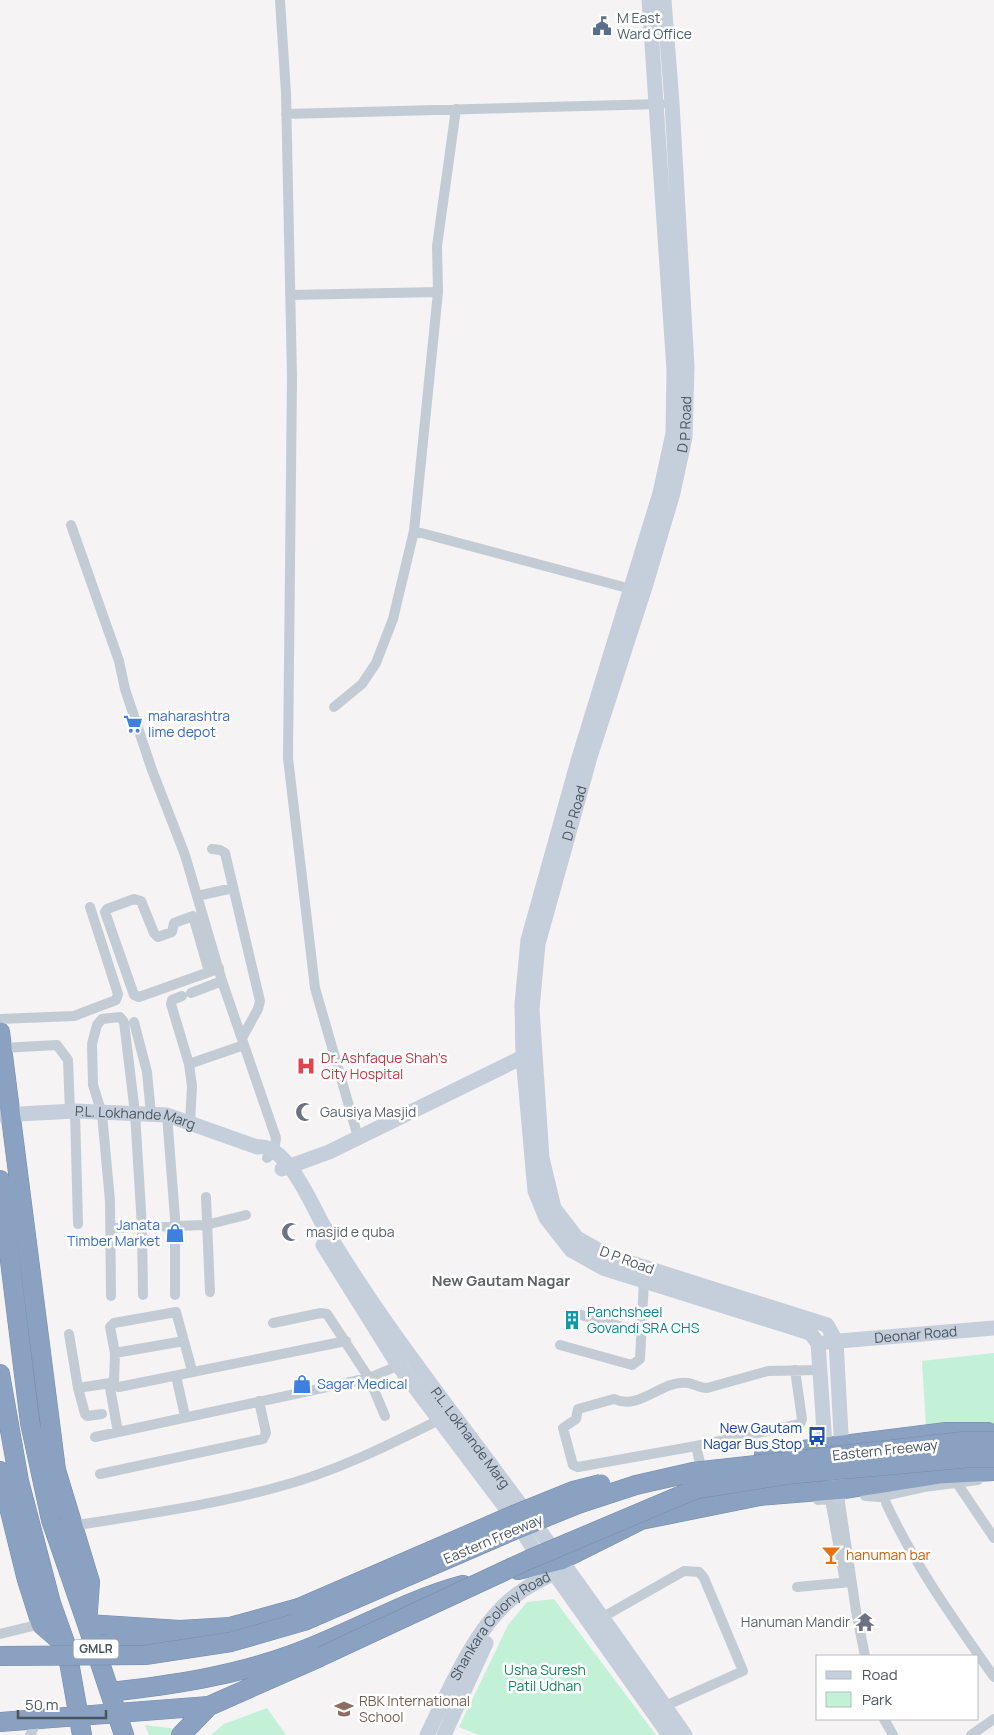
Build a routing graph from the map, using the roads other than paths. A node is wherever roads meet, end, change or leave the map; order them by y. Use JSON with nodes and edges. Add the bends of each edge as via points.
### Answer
{"nodes":[{"id":1,"x":280,"y":0,"type":"edge"},
{"id":2,"x":649,"y":0,"type":"edge"},
{"id":3,"x":664,"y":0,"type":"edge"},
{"id":4,"x":665,"y":104,"type":"junction"},
{"id":5,"x":456,"y":109,"type":"junction"},
{"id":6,"x":286,"y":114,"type":"junction"},
{"id":7,"x":438,"y":292,"type":"junction"},
{"id":8,"x":290,"y":295,"type":"junction"},
{"id":9,"x":675,"y":453,"type":"junction"},
{"id":10,"x":70,"y":525,"type":"dead end"},
{"id":11,"x":414,"y":531,"type":"junction"},
{"id":12,"x":630,"y":589,"type":"junction"},
{"id":13,"x":625,"y":629,"type":"junction"},
{"id":14,"x":334,"y":707,"type":"dead end"},
{"id":15,"x":212,"y":849,"type":"dead end"},
{"id":16,"x":233,"y":888,"type":"junction"},
{"id":17,"x":197,"y":896,"type":"junction"},
{"id":18,"x":90,"y":907,"type":"dead end"},
{"id":19,"x":198,"y":915,"type":"junction"},
{"id":20,"x":214,"y":970,"type":"junction"},
{"id":21,"x":222,"y":981,"type":"junction"},
{"id":22,"x":0,"y":1019,"type":"edge"},
{"id":23,"x":134,"y":1022,"type":"dead end"},
{"id":24,"x":1,"y":1040,"type":"edge"},
{"id":25,"x":243,"y":1041,"type":"junction"},
{"id":26,"x":529,"y":1054,"type":"junction"},
{"id":27,"x":189,"y":1064,"type":"junction"},
{"id":28,"x":72,"y":1112,"type":"junction"},
{"id":29,"x":135,"y":1113,"type":"junction"},
{"id":30,"x":5,"y":1114,"type":"edge"},
{"id":31,"x":102,"y":1114,"type":"junction"},
{"id":32,"x":159,"y":1114,"type":"junction"},
{"id":33,"x":190,"y":1123,"type":"junction"},
{"id":34,"x":358,"y":1138,"type":"junction"},
{"id":35,"x":266,"y":1152,"type":"junction"},
{"id":36,"x":285,"y":1168,"type":"junction"},
{"id":37,"x":0,"y":1180,"type":"edge"},
{"id":38,"x":206,"y":1197,"type":"dead end"},
{"id":39,"x":246,"y":1215,"type":"dead end"},
{"id":40,"x":78,"y":1224,"type":"dead end"},
{"id":41,"x":206,"y":1225,"type":"junction"},
{"id":42,"x":142,"y":1227,"type":"junction"},
{"id":43,"x":174,"y":1227,"type":"junction"},
{"id":44,"x":111,"y":1228,"type":"junction"},
{"id":45,"x":644,"y":1280,"type":"junction"},
{"id":46,"x":674,"y":1283,"type":"junction"},
{"id":47,"x":210,"y":1292,"type":"dead end"},
{"id":48,"x":143,"y":1295,"type":"dead end"},
{"id":49,"x":174,"y":1295,"type":"dead end"},
{"id":50,"x":111,"y":1296,"type":"dead end"},
{"id":51,"x":578,"y":1314,"type":"dead end"},
{"id":52,"x":273,"y":1323,"type":"dead end"},
{"id":53,"x":994,"y":1328,"type":"edge"},
{"id":54,"x":640,"y":1332,"type":"junction"},
{"id":55,"x":69,"y":1334,"type":"dead end"},
{"id":56,"x":184,"y":1341,"type":"junction"},
{"id":57,"x":346,"y":1341,"type":"junction"},
{"id":58,"x":836,"y":1341,"type":"junction"},
{"id":59,"x":818,"y":1343,"type":"junction"},
{"id":60,"x":560,"y":1345,"type":"dead end"},
{"id":61,"x":115,"y":1353,"type":"junction"},
{"id":62,"x":404,"y":1362,"type":"junction"},
{"id":63,"x":191,"y":1367,"type":"dead end"},
{"id":64,"x":795,"y":1370,"type":"junction"},
{"id":65,"x":820,"y":1370,"type":"junction"},
{"id":66,"x":0,"y":1374,"type":"edge"},
{"id":67,"x":176,"y":1376,"type":"junction"},
{"id":68,"x":370,"y":1378,"type":"junction"},
{"id":69,"x":115,"y":1385,"type":"junction"},
{"id":70,"x":78,"y":1388,"type":"junction"},
{"id":71,"x":260,"y":1400,"type":"junction"},
{"id":72,"x":102,"y":1414,"type":"dead end"},
{"id":73,"x":185,"y":1416,"type":"junction"},
{"id":74,"x":385,"y":1416,"type":"dead end"},
{"id":75,"x":446,"y":1416,"type":"junction"},
{"id":76,"x":118,"y":1432,"type":"junction"},
{"id":77,"x":994,"y":1432,"type":"edge"},
{"id":78,"x":95,"y":1437,"type":"dead end"},
{"id":79,"x":994,"y":1441,"type":"edge"},
{"id":80,"x":834,"y":1446,"type":"junction"},
{"id":81,"x":994,"y":1458,"type":"edge"},
{"id":82,"x":696,"y":1461,"type":"junction"},
{"id":83,"x":0,"y":1471,"type":"edge"},
{"id":84,"x":994,"y":1471,"type":"edge"},
{"id":85,"x":100,"y":1474,"type":"dead end"},
{"id":86,"x":994,"y":1480,"type":"edge"},
{"id":87,"x":956,"y":1483,"type":"junction"},
{"id":88,"x":841,"y":1493,"type":"junction"},
{"id":89,"x":792,"y":1502,"type":"dead end"},
{"id":90,"x":886,"y":1503,"type":"dead end"},
{"id":91,"x":524,"y":1520,"type":"junction"},
{"id":92,"x":72,"y":1526,"type":"junction"},
{"id":93,"x":994,"y":1538,"type":"edge"},
{"id":94,"x":559,"y":1569,"type":"junction"},
{"id":95,"x":849,"y":1582,"type":"junction"},
{"id":96,"x":82,"y":1585,"type":"junction"},
{"id":97,"x":797,"y":1587,"type":"dead end"},
{"id":98,"x":603,"y":1617,"type":"junction"},
{"id":99,"x":41,"y":1624,"type":"junction"},
{"id":100,"x":88,"y":1624,"type":"junction"},
{"id":101,"x":0,"y":1634,"type":"edge"},
{"id":102,"x":95,"y":1645,"type":"junction"},
{"id":103,"x":66,"y":1646,"type":"junction"},
{"id":104,"x":616,"y":1648,"type":"junction"},
{"id":105,"x":866,"y":1655,"type":"edge"},
{"id":106,"x":979,"y":1655,"type":"edge"},
{"id":107,"x":0,"y":1656,"type":"edge"},
{"id":108,"x":979,"y":1656,"type":"edge"},
{"id":109,"x":994,"y":1677,"type":"edge"},
{"id":110,"x":110,"y":1692,"type":"junction"},
{"id":111,"x":209,"y":1706,"type":"junction"},
{"id":112,"x":665,"y":1706,"type":"junction"},
{"id":113,"x":118,"y":1714,"type":"junction"},
{"id":114,"x":77,"y":1716,"type":"junction"},
{"id":115,"x":994,"y":1719,"type":"edge"},
{"id":116,"x":885,"y":1720,"type":"edge"},
{"id":117,"x":0,"y":1722,"type":"edge"},
{"id":118,"x":34,"y":1727,"type":"edge"},
{"id":119,"x":438,"y":1732,"type":"edge"},
{"id":120,"x":82,"y":1735,"type":"edge"},
{"id":121,"x":124,"y":1735,"type":"edge"},
{"id":122,"x":181,"y":1735,"type":"edge"},
{"id":123,"x":669,"y":1735,"type":"edge"},
{"id":124,"x":686,"y":1735,"type":"edge"},
{"id":125,"x":893,"y":1735,"type":"edge"},
{"id":126,"x":971,"y":1735,"type":"edge"}],
"edges":[{"from":1,"to":6,"type":"street"},
{"from":2,"to":4,"type":"street","name":"D P Road"},
{"from":3,"to":4,"type":"street","name":"D P Road"},
{"from":4,"to":5,"type":"street"},
{"from":4,"to":9,"type":"street","name":"D P Road","via":[[685,437]]},
{"from":5,"to":6,"type":"street"},
{"from":5,"to":7,"type":"street","via":[[437,246]]},
{"from":6,"to":8,"type":"street"},
{"from":7,"to":8,"type":"street"},
{"from":7,"to":11,"type":"street"},
{"from":8,"to":34,"type":"street","via":[[288,758],[315,988]]},
{"from":9,"to":12,"type":"street","name":"D P Road"},
{"from":9,"to":13,"type":"street","name":"D P Road","via":[[673,492]]},
{"from":10,"to":17,"type":"street"},
{"from":11,"to":12,"type":"street"},
{"from":11,"to":14,"type":"street","via":[[393,619],[376,663],[362,684]]},
{"from":12,"to":13,"type":"street","name":"D P Road"},
{"from":13,"to":26,"type":"street","name":"D P Road","via":[[528,940],[522,1004]]},
{"from":15,"to":16,"type":"street","via":[[224,853]]},
{"from":16,"to":17,"type":"street"},
{"from":16,"to":25,"type":"street","via":[[260,1001]]},
{"from":17,"to":19,"type":"street"},
{"from":18,"to":22,"type":"street","via":[[118,994],[116,1000],[74,1016]]},
{"from":19,"to":20,"type":"street"},
{"from":19,"to":20,"type":"street","via":[[174,923],[172,932],[158,937],[141,901],[134,900],[105,912],[134,995],[139,997]]},
{"from":20,"to":21,"type":"street"},
{"from":21,"to":25,"type":"street"},
{"from":21,"to":27,"type":"street","via":[[172,1000]]},
{"from":23,"to":32,"type":"street"},
{"from":24,"to":28,"type":"street","via":[[56,1045],[68,1060]]},
{"from":24,"to":30,"type":"highway"},
{"from":25,"to":27,"type":"street"},
{"from":25,"to":35,"type":"street","via":[[276,1138]]},
{"from":26,"to":34,"type":"street"},
{"from":26,"to":45,"type":"street","name":"D P Road","via":[[535,1191],[546,1218],[571,1250],[586,1260]]},
{"from":26,"to":46,"type":"street","name":"D P Road","via":[[542,1158],[554,1208],[577,1238],[601,1252]]},
{"from":27,"to":33,"type":"street","via":[[192,1086]]},
{"from":28,"to":30,"type":"street","name":"P.L. Lokhande Marg"},
{"from":28,"to":31,"type":"street","name":"P.L. Lokhande Marg"},
{"from":28,"to":40,"type":"street"},
{"from":29,"to":31,"type":"street","name":"P.L. Lokhande Marg"},
{"from":29,"to":31,"type":"street","via":[[124,1022],[120,1017],[102,1019],[92,1044],[93,1085]]},
{"from":29,"to":32,"type":"street","name":"P.L. Lokhande Marg"},
{"from":29,"to":42,"type":"street"},
{"from":30,"to":92,"type":"highway","via":[[48,1421],[56,1470]]},
{"from":31,"to":44,"type":"street"},
{"from":32,"to":33,"type":"street","name":"P.L. Lokhande Marg"},
{"from":32,"to":43,"type":"street"},
{"from":33,"to":35,"type":"street","name":"P.L. Lokhande Marg"},
{"from":34,"to":36,"type":"street"},
{"from":35,"to":36,"type":"street","name":"P.L. Lokhande Marg"},
{"from":36,"to":62,"type":"street","name":"P.L. Lokhande Marg"},
{"from":37,"to":96,"type":"highway","number":"GMLR","via":[[30,1423],[52,1520]]},
{"from":38,"to":41,"type":"street"},
{"from":39,"to":41,"type":"street"},
{"from":41,"to":43,"type":"street"},
{"from":41,"to":47,"type":"street"},
{"from":42,"to":43,"type":"street"},
{"from":42,"to":44,"type":"street"},
{"from":42,"to":48,"type":"street"},
{"from":43,"to":49,"type":"street"},
{"from":44,"to":50,"type":"street"},
{"from":45,"to":46,"type":"street","name":"D P Road"},
{"from":45,"to":54,"type":"street"},
{"from":46,"to":58,"type":"street","name":"D P Road","via":[[827,1324]]},
{"from":46,"to":59,"type":"street","name":"D P Road","via":[[810,1333]]},
{"from":51,"to":54,"type":"street"},
{"from":52,"to":57,"type":"street","via":[[320,1312],[327,1314]]},
{"from":53,"to":58,"type":"street","name":"Deonar Road"},
{"from":54,"to":60,"type":"street","via":[[640,1359],[632,1365]]},
{"from":55,"to":70,"type":"street"},
{"from":56,"to":61,"type":"street"},
{"from":56,"to":61,"type":"street","via":[[176,1312],[123,1321],[110,1326]]},
{"from":56,"to":63,"type":"street"},
{"from":57,"to":67,"type":"street"},
{"from":57,"to":68,"type":"street"},
{"from":58,"to":59,"type":"street","name":"Deonar Road"},
{"from":58,"to":80,"type":"street"},
{"from":59,"to":65,"type":"street"},
{"from":61,"to":69,"type":"street"},
{"from":62,"to":68,"type":"street"},
{"from":62,"to":75,"type":"street","name":"P.L. Lokhande Marg"},
{"from":64,"to":65,"type":"street"},
{"from":64,"to":82,"type":"street","via":[[800,1424]]},
{"from":64,"to":82,"type":"street","via":[[768,1371],[707,1388],[689,1383],[664,1387],[634,1402],[621,1403],[614,1399],[578,1409],[576,1419],[563,1428],[573,1465],[578,1467]]},
{"from":65,"to":80,"type":"street"},
{"from":66,"to":103,"type":"highway","number":"GMLR","via":[[19,1481],[51,1603]]},
{"from":67,"to":69,"type":"street"},
{"from":67,"to":73,"type":"street"},
{"from":68,"to":71,"type":"street"},
{"from":68,"to":74,"type":"street"},
{"from":69,"to":70,"type":"street"},
{"from":69,"to":76,"type":"street"},
{"from":70,"to":72,"type":"street","via":[[85,1414]]},
{"from":71,"to":73,"type":"street"},
{"from":71,"to":85,"type":"street","via":[[264,1439]]},
{"from":73,"to":76,"type":"street"},
{"from":75,"to":91,"type":"street","name":"P.L. Lokhande Marg"},
{"from":75,"to":92,"type":"street","via":[[347,1462],[276,1488],[211,1503]]},
{"from":76,"to":78,"type":"street"},
{"from":77,"to":80,"type":"highway","via":[[946,1432]]},
{"from":79,"to":82,"type":"highway","name":"Eastern Freeway","bridge":true},
{"from":80,"to":82,"type":"highway"},
{"from":80,"to":88,"type":"street"},
{"from":81,"to":111,"type":"highway","name":"Eastern Freeway","bridge":true,"via":[[800,1473],[696,1489],[528,1560]]},
{"from":82,"to":91,"type":"highway"},
{"from":82,"to":100,"type":"highway","bridge":true,"via":[[573,1491],[300,1608],[230,1627],[180,1630]]},
{"from":82,"to":107,"type":"highway","name":"Eastern Freeway","bridge":true,"via":[[578,1504],[304,1621],[231,1642],[144,1655]]},
{"from":83,"to":99,"type":"highway"},
{"from":84,"to":88,"type":"highway","via":[[939,1474]]},
{"from":86,"to":87,"type":"street"},
{"from":87,"to":88,"type":"street","via":[[876,1497]]},
{"from":87,"to":93,"type":"street"},
{"from":88,"to":89,"type":"street"},
{"from":88,"to":94,"type":"highway","via":[[760,1496],[641,1520]]},
{"from":88,"to":95,"type":"street"},
{"from":90,"to":106,"type":"street","via":[[924,1577]]},
{"from":91,"to":94,"type":"street","name":"P.L. Lokhande Marg"},
{"from":91,"to":102,"type":"highway","via":[[308,1614],[254,1631],[232,1637],[165,1643]]},
{"from":92,"to":96,"type":"highway"},
{"from":94,"to":98,"type":"street","name":"P.L. Lokhande Marg"},
{"from":94,"to":104,"type":"street","name":"P.L. Lokhande Marg"},
{"from":94,"to":110,"type":"highway","via":[[431,1593],[341,1635],[248,1670],[172,1685]]},
{"from":94,"to":119,"type":"street","name":"Shankara Colony Road","via":[[495,1629]]},
{"from":95,"to":97,"type":"street"},
{"from":95,"to":105,"type":"street"},
{"from":96,"to":100,"type":"highway","number":"GMLR"},
{"from":98,"to":104,"type":"street","name":"P.L. Lokhande Marg"},
{"from":98,"to":112,"type":"street","via":[[684,1571],[698,1572],[704,1578],[743,1671]]},
{"from":99,"to":101,"type":"street"},
{"from":99,"to":103,"type":"highway"},
{"from":100,"to":102,"type":"highway","number":"GMLR"},
{"from":102,"to":110,"type":"highway","number":"GMLR"},
{"from":103,"to":114,"type":"highway","number":"GMLR"},
{"from":104,"to":112,"type":"street","name":"P.L. Lokhande Marg"},
{"from":104,"to":123,"type":"street","name":"P.L. Lokhande Marg"},
{"from":108,"to":109,"type":"street"},
{"from":110,"to":113,"type":"highway","number":"GMLR"},
{"from":111,"to":113,"type":"highway"},
{"from":111,"to":122,"type":"highway"},
{"from":112,"to":124,"type":"street","name":"P.L. Lokhande Marg"},
{"from":113,"to":114,"type":"highway"},
{"from":113,"to":121,"type":"highway","number":"GMLR"},
{"from":114,"to":118,"type":"highway"},
{"from":114,"to":120,"type":"highway","number":"GMLR"},
{"from":115,"to":126,"type":"street"},
{"from":116,"to":125,"type":"street"},
{"from":117,"to":118,"type":"highway"}]}
